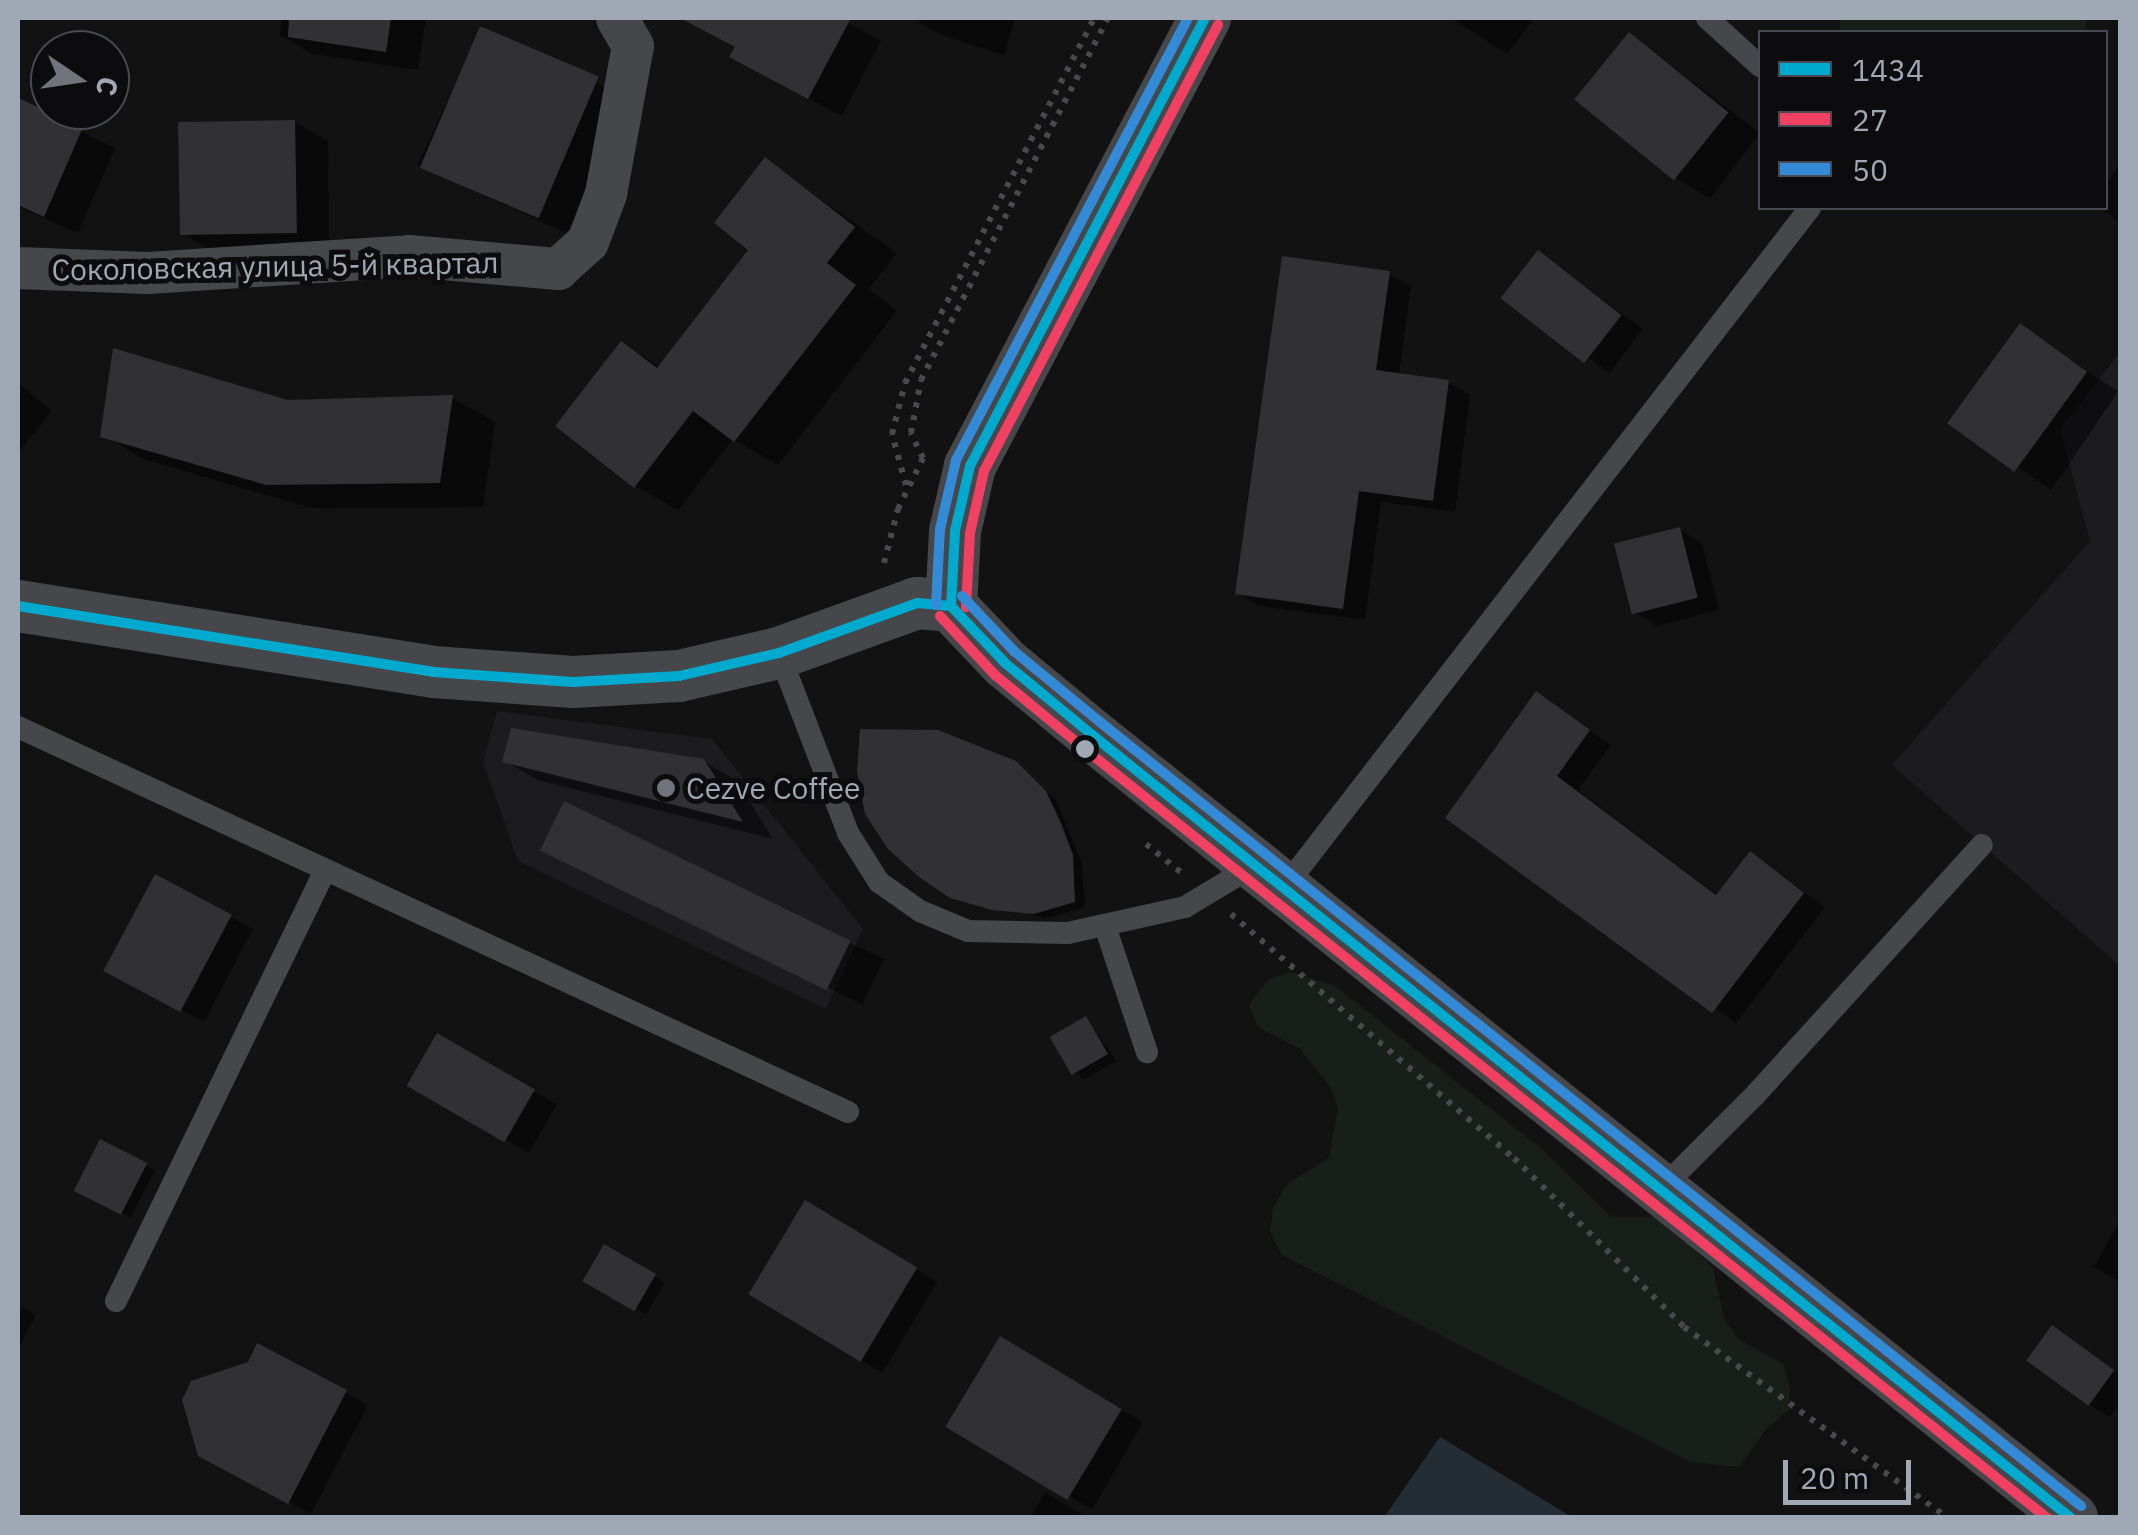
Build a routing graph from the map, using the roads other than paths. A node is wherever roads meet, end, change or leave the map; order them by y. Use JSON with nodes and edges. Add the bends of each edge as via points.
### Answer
{"nodes":[{"id":1,"x":617,"y":18,"type":"edge"},
{"id":2,"x":1204,"y":18,"type":"edge"},
{"id":3,"x":1707,"y":18,"type":"edge"},
{"id":4,"x":1758,"y":64,"type":"edge"},
{"id":5,"x":1808,"y":210,"type":"edge"},
{"id":6,"x":18,"y":268,"type":"edge"},
{"id":7,"x":951,"y":606,"type":"junction"},
{"id":8,"x":21,"y":614,"type":"edge"},
{"id":9,"x":779,"y":653,"type":"junction"},
{"id":10,"x":18,"y":727,"type":"edge"},
{"id":11,"x":1982,"y":846,"type":"dead end"},
{"id":12,"x":325,"y":870,"type":"junction"},
{"id":13,"x":1270,"y":876,"type":"junction"},
{"id":14,"x":1105,"y":926,"type":"junction"},
{"id":15,"x":1147,"y":1052,"type":"dead end"},
{"id":16,"x":848,"y":1112,"type":"dead end"},
{"id":17,"x":1662,"y":1188,"type":"junction"},
{"id":18,"x":116,"y":1301,"type":"dead end"},
{"id":19,"x":2072,"y":1518,"type":"edge"}],
"edges":[{"from":1,"to":6,"type":"street","name":"Соколовская улица 5-й квартал","via":[[633,46],[606,194],[588,242],[558,269],[408,256],[148,273]]},
{"from":2,"to":7,"type":"street","via":[[970,466],[955,531]]},
{"from":3,"to":4,"type":"lane"},
{"from":5,"to":13,"type":"lane"},
{"from":7,"to":9,"type":"street","via":[[917,603],[882,612]]},
{"from":7,"to":13,"type":"street","via":[[1005,663]]},
{"from":8,"to":9,"type":"street","via":[[432,672],[572,682],[679,676]]},
{"from":9,"to":14,"type":"lane","via":[[848,834],[879,882],[920,911],[968,930],[1018,936]]},
{"from":10,"to":12,"type":"lane"},
{"from":11,"to":17,"type":"lane"},
{"from":12,"to":16,"type":"lane"},
{"from":12,"to":18,"type":"lane"},
{"from":13,"to":14,"type":"lane","via":[[1185,907]]},
{"from":13,"to":17,"type":"street"},
{"from":14,"to":15,"type":"lane"},
{"from":17,"to":19,"type":"street"}]}
